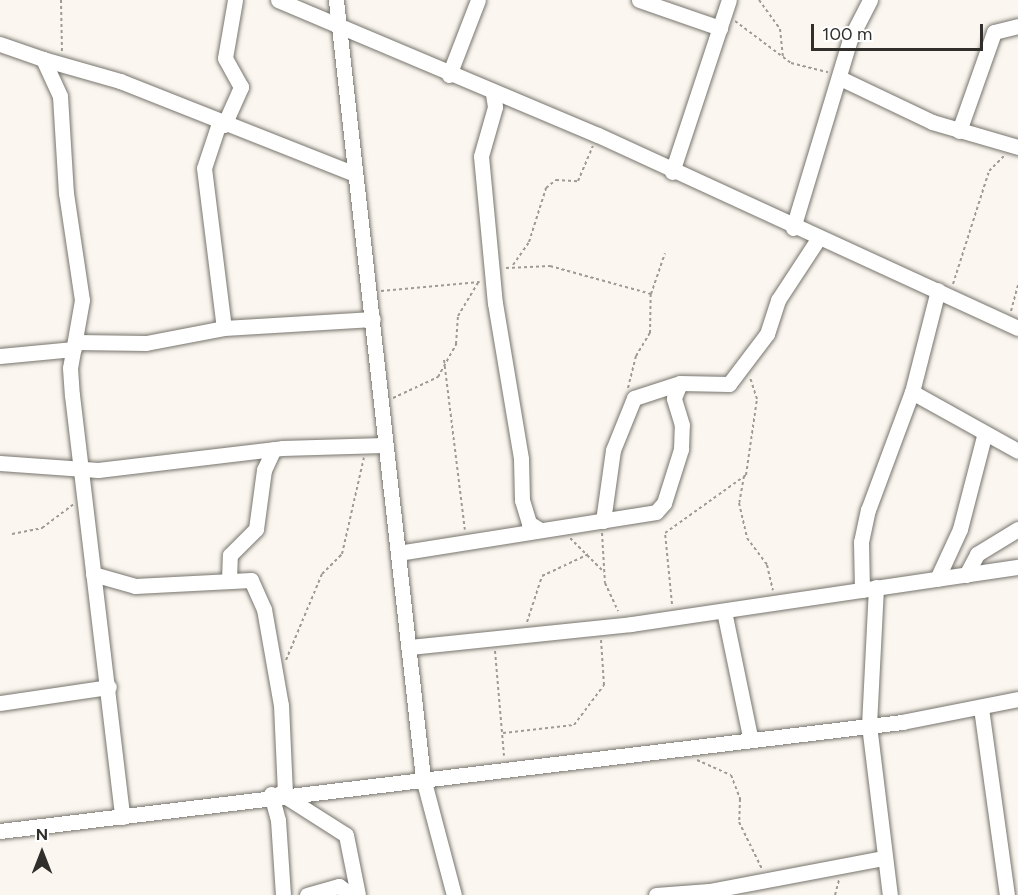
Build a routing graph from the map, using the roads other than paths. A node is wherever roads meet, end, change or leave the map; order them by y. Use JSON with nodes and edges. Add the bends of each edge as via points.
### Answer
{"nodes":[{"id":1,"x":235,"y":0,"type":"edge"},
{"id":2,"x":336,"y":0,"type":"edge"},
{"id":3,"x":478,"y":0,"type":"edge"},
{"id":4,"x":639,"y":0,"type":"edge"},
{"id":5,"x":729,"y":0,"type":"edge"},
{"id":6,"x":870,"y":0,"type":"edge"},
{"id":7,"x":281,"y":1,"type":"edge"},
{"id":8,"x":722,"y":23,"type":"junction"},
{"id":9,"x":1018,"y":26,"type":"edge"},
{"id":10,"x":336,"y":28,"type":"junction"},
{"id":11,"x":0,"y":44,"type":"edge"},
{"id":12,"x":43,"y":59,"type":"junction"},
{"id":13,"x":449,"y":75,"type":"junction"},
{"id":14,"x":842,"y":79,"type":"junction"},
{"id":15,"x":493,"y":94,"type":"junction"},
{"id":16,"x":221,"y":124,"type":"junction"},
{"id":17,"x":959,"y":131,"type":"junction"},
{"id":18,"x":1015,"y":150,"type":"edge"},
{"id":19,"x":672,"y":172,"type":"junction"},
{"id":20,"x":352,"y":173,"type":"junction"},
{"id":21,"x":793,"y":228,"type":"junction"},
{"id":22,"x":818,"y":239,"type":"junction"},
{"id":23,"x":943,"y":293,"type":"junction"},
{"id":24,"x":373,"y":319,"type":"junction"},
{"id":25,"x":1011,"y":324,"type":"edge"},
{"id":26,"x":224,"y":328,"type":"junction"},
{"id":27,"x":76,"y":345,"type":"junction"},
{"id":28,"x":52,"y":354,"type":"junction"},
{"id":29,"x":0,"y":356,"type":"edge"},
{"id":30,"x":70,"y":368,"type":"junction"},
{"id":31,"x":680,"y":383,"type":"junction"},
{"id":32,"x":912,"y":392,"type":"junction"},
{"id":33,"x":984,"y":436,"type":"junction"},
{"id":34,"x":378,"y":445,"type":"junction"},
{"id":35,"x":274,"y":449,"type":"junction"},
{"id":36,"x":1018,"y":451,"type":"edge"},
{"id":37,"x":0,"y":463,"type":"edge"},
{"id":38,"x":82,"y":468,"type":"junction"},
{"id":39,"x":603,"y":521,"type":"junction"},
{"id":40,"x":1018,"y":529,"type":"edge"},
{"id":41,"x":540,"y":530,"type":"junction"},
{"id":42,"x":398,"y":553,"type":"junction"},
{"id":43,"x":1018,"y":567,"type":"edge"},
{"id":44,"x":93,"y":574,"type":"junction"},
{"id":45,"x":966,"y":575,"type":"junction"},
{"id":46,"x":937,"y":579,"type":"junction"},
{"id":47,"x":229,"y":580,"type":"junction"},
{"id":48,"x":869,"y":588,"type":"junction"},
{"id":49,"x":724,"y":611,"type":"junction"},
{"id":50,"x":410,"y":647,"type":"junction"},
{"id":51,"x":110,"y":687,"type":"junction"},
{"id":52,"x":1018,"y":699,"type":"edge"},
{"id":53,"x":0,"y":703,"type":"edge"},
{"id":54,"x":981,"y":708,"type":"junction"},
{"id":55,"x":869,"y":725,"type":"junction"},
{"id":56,"x":750,"y":737,"type":"junction"},
{"id":57,"x":423,"y":778,"type":"junction"},
{"id":58,"x":278,"y":794,"type":"junction"},
{"id":59,"x":122,"y":816,"type":"junction"},
{"id":60,"x":0,"y":831,"type":"edge"},
{"id":61,"x":884,"y":858,"type":"junction"},
{"id":62,"x":283,"y":895,"type":"edge"},
{"id":63,"x":307,"y":895,"type":"edge"},
{"id":64,"x":351,"y":895,"type":"edge"},
{"id":65,"x":358,"y":895,"type":"edge"},
{"id":66,"x":454,"y":895,"type":"edge"},
{"id":67,"x":656,"y":895,"type":"edge"},
{"id":68,"x":890,"y":895,"type":"edge"},
{"id":69,"x":1007,"y":895,"type":"edge"}],
"edges":[{"from":1,"to":16,"type":"street","via":[[225,58],[241,87]]},
{"from":2,"to":10,"type":"street"},
{"from":3,"to":13,"type":"street"},
{"from":4,"to":8,"type":"street"},
{"from":5,"to":8,"type":"street"},
{"from":6,"to":14,"type":"street","via":[[850,39]]},
{"from":7,"to":10,"type":"street"},
{"from":8,"to":19,"type":"street"},
{"from":9,"to":17,"type":"street","via":[[994,32]]},
{"from":10,"to":13,"type":"street"},
{"from":10,"to":20,"type":"street"},
{"from":11,"to":12,"type":"street"},
{"from":12,"to":16,"type":"street","via":[[60,60]]},
{"from":12,"to":27,"type":"street","via":[[60,96],[66,193],[82,300]]},
{"from":13,"to":15,"type":"street"},
{"from":14,"to":17,"type":"street","via":[[881,101]]},
{"from":14,"to":21,"type":"street"},
{"from":15,"to":19,"type":"street","via":[[598,135]]},
{"from":15,"to":41,"type":"street","via":[[495,107],[481,156],[487,277],[521,459],[522,500],[529,523]]},
{"from":16,"to":20,"type":"street"},
{"from":16,"to":26,"type":"street","via":[[204,168]]},
{"from":17,"to":18,"type":"street"},
{"from":19,"to":21,"type":"street"},
{"from":20,"to":24,"type":"street"},
{"from":21,"to":22,"type":"street"},
{"from":22,"to":23,"type":"street"},
{"from":22,"to":31,"type":"street","via":[[778,300],[767,334],[729,384]]},
{"from":23,"to":25,"type":"street"},
{"from":23,"to":32,"type":"street"},
{"from":24,"to":26,"type":"street"},
{"from":24,"to":34,"type":"street","via":[[382,419]]},
{"from":26,"to":27,"type":"street","via":[[146,344]]},
{"from":27,"to":28,"type":"street"},
{"from":27,"to":30,"type":"street"},
{"from":28,"to":29,"type":"street"},
{"from":28,"to":30,"type":"street"},
{"from":30,"to":38,"type":"street"},
{"from":31,"to":39,"type":"street","via":[[639,395],[629,405],[613,450]]},
{"from":31,"to":39,"type":"street","via":[[674,398],[682,425],[681,449],[663,507]]},
{"from":32,"to":33,"type":"street"},
{"from":32,"to":48,"type":"street","via":[[868,510],[861,542]]},
{"from":33,"to":36,"type":"street"},
{"from":33,"to":46,"type":"street","via":[[960,529]]},
{"from":34,"to":35,"type":"street"},
{"from":34,"to":42,"type":"street"},
{"from":35,"to":38,"type":"street","via":[[220,459]]},
{"from":35,"to":47,"type":"street","via":[[264,470],[256,529],[230,555]]},
{"from":37,"to":38,"type":"street"},
{"from":38,"to":44,"type":"street"},
{"from":39,"to":41,"type":"street"},
{"from":40,"to":45,"type":"street","via":[[977,554]]},
{"from":41,"to":42,"type":"street"},
{"from":42,"to":50,"type":"street"},
{"from":43,"to":45,"type":"street"},
{"from":44,"to":47,"type":"street","via":[[135,586]]},
{"from":44,"to":51,"type":"street","via":[[100,658]]},
{"from":45,"to":46,"type":"street"},
{"from":46,"to":48,"type":"street"},
{"from":47,"to":58,"type":"street","via":[[251,580],[264,609],[281,705]]},
{"from":48,"to":49,"type":"street"},
{"from":48,"to":55,"type":"street"},
{"from":49,"to":50,"type":"street"},
{"from":49,"to":56,"type":"street"},
{"from":50,"to":57,"type":"street"},
{"from":51,"to":53,"type":"street"},
{"from":51,"to":59,"type":"street"},
{"from":52,"to":54,"type":"street"},
{"from":54,"to":55,"type":"street"},
{"from":54,"to":69,"type":"street"},
{"from":55,"to":56,"type":"street"},
{"from":55,"to":61,"type":"street"},
{"from":56,"to":57,"type":"street"},
{"from":57,"to":58,"type":"street"},
{"from":57,"to":66,"type":"street"},
{"from":58,"to":59,"type":"street"},
{"from":58,"to":62,"type":"street"},
{"from":58,"to":65,"type":"street","via":[[346,835]]},
{"from":59,"to":60,"type":"street"},
{"from":61,"to":67,"type":"street","via":[[766,877],[709,891]]},
{"from":61,"to":68,"type":"street"},
{"from":63,"to":64,"type":"street","via":[[339,886]]}]}
